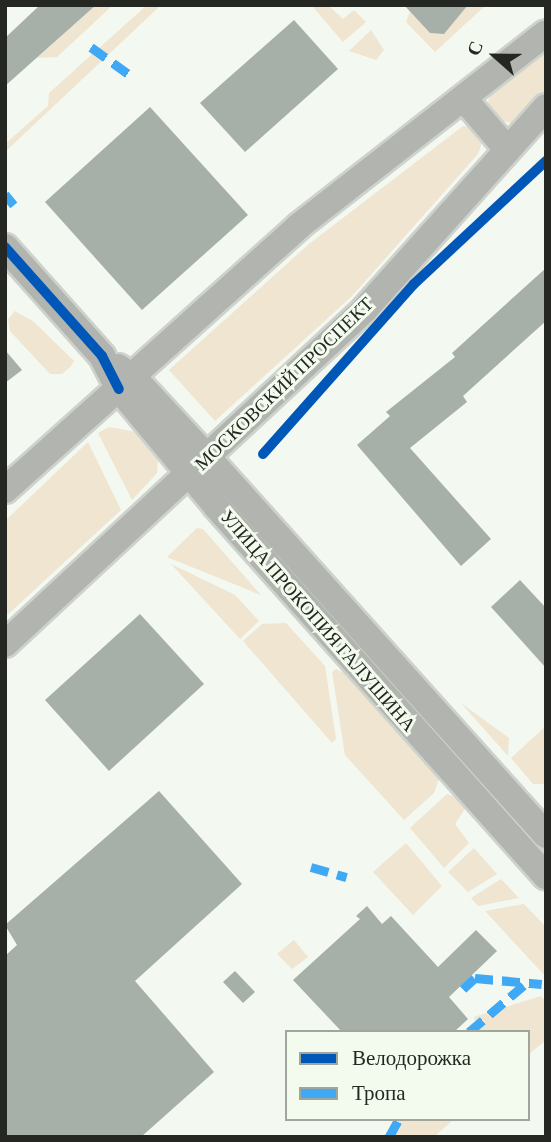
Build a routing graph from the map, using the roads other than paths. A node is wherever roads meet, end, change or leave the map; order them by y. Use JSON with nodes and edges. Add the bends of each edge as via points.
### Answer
{"nodes":[{"id":1,"x":546,"y":33,"type":"edge"},
{"id":2,"x":465,"y":100,"type":"junction"},
{"id":3,"x":546,"y":107,"type":"edge"},
{"id":4,"x":507,"y":149,"type":"junction"},
{"id":5,"x":5,"y":247,"type":"edge"},
{"id":6,"x":126,"y":383,"type":"junction"},
{"id":7,"x":199,"y":466,"type":"junction"},
{"id":8,"x":5,"y":490,"type":"edge"},
{"id":9,"x":5,"y":644,"type":"edge"},
{"id":10,"x":546,"y":835,"type":"edge"},
{"id":11,"x":546,"y":876,"type":"edge"}],
"edges":[{"from":1,"to":2,"type":"main road"},
{"from":2,"to":4,"type":"main road"},
{"from":2,"to":6,"type":"main road","via":[[299,226]]},
{"from":3,"to":4,"type":"main road","name":"МОСКОВСКИЙ ПРОСПЕКТ"},
{"from":4,"to":7,"type":"main road","name":"МОСКОВСКИЙ ПРОСПЕКТ","via":[[365,309]]},
{"from":5,"to":6,"type":"main road","name":"УЛИЦА ПРОКОПИЯ ГАЛУШИНА"},
{"from":6,"to":7,"type":"main road","name":"УЛИЦА ПРОКОПИЯ ГАЛУШИНА"},
{"from":6,"to":8,"type":"main road","via":[[83,416]]},
{"from":7,"to":9,"type":"main road","name":"МОСКОВСКИЙ ПРОСПЕКТ"},
{"from":7,"to":10,"type":"main road","name":"УЛИЦА ПРОКОПИЯ ГАЛУШИНА"},
{"from":7,"to":11,"type":"main road","name":"УЛИЦА ПРОКОПИЯ ГАЛУШИНА"}]}
